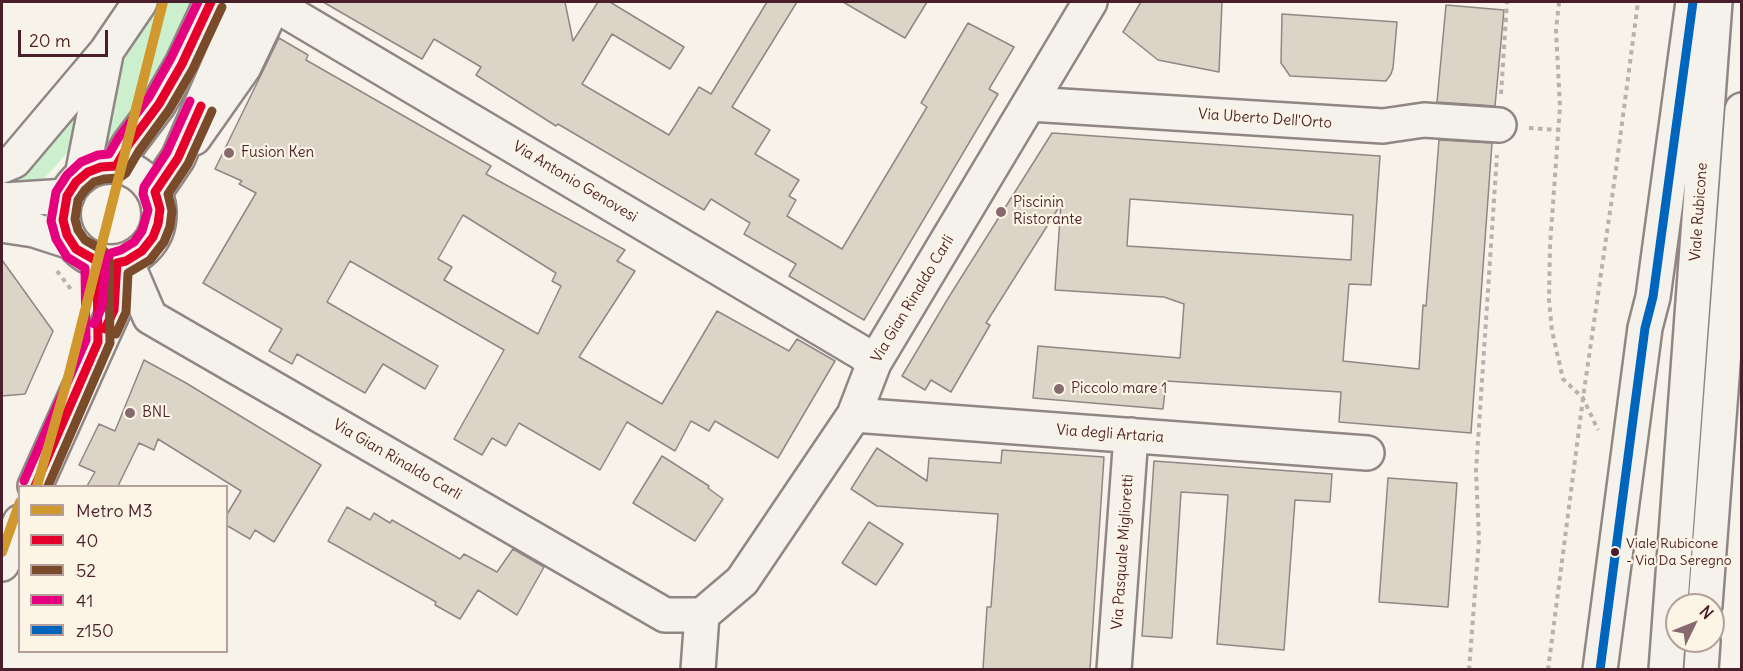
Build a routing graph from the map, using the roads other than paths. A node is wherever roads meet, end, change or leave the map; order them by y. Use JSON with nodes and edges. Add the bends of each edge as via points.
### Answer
{"nodes":[{"id":1,"x":140,"y":2,"type":"edge"},
{"id":2,"x":211,"y":2,"type":"edge"},
{"id":3,"x":265,"y":2,"type":"edge"},
{"id":4,"x":1090,"y":2,"type":"edge"},
{"id":5,"x":1693,"y":2,"type":"edge"},
{"id":6,"x":1715,"y":2,"type":"edge"},
{"id":7,"x":106,"y":52,"type":"junction"},
{"id":8,"x":1030,"y":104,"type":"junction"},
{"id":9,"x":1741,"y":112,"type":"edge"},
{"id":10,"x":1499,"y":125,"type":"road end"},
{"id":11,"x":2,"y":166,"type":"edge"},
{"id":12,"x":116,"y":166,"type":"junction"},
{"id":13,"x":74,"y":186,"type":"junction"},
{"id":14,"x":155,"y":192,"type":"junction"},
{"id":15,"x":2,"y":199,"type":"edge"},
{"id":16,"x":2,"y":225,"type":"edge"},
{"id":17,"x":93,"y":259,"type":"junction"},
{"id":18,"x":873,"y":363,"type":"junction"},
{"id":19,"x":854,"y":415,"type":"junction"},
{"id":20,"x":1131,"y":435,"type":"junction"},
{"id":21,"x":1367,"y":453,"type":"dead end"},
{"id":22,"x":35,"y":485,"type":"edge"},
{"id":23,"x":18,"y":527,"type":"edge"},
{"id":24,"x":2,"y":564,"type":"edge"},
{"id":25,"x":1706,"y":593,"type":"edge"},
{"id":26,"x":702,"y":615,"type":"junction"},
{"id":27,"x":1702,"y":653,"type":"edge"},
{"id":28,"x":698,"y":669,"type":"edge"},
{"id":29,"x":1114,"y":669,"type":"edge"},
{"id":30,"x":1600,"y":669,"type":"edge"},
{"id":31,"x":1666,"y":669,"type":"edge"},
{"id":32,"x":1701,"y":669,"type":"edge"}],
"edges":[{"from":1,"to":7,"type":"main road"},
{"from":2,"to":12,"type":"main road","via":[[159,104]]},
{"from":3,"to":14,"type":"main road"},
{"from":3,"to":18,"type":"main road","name":"Via Antonio Genovesi","via":[[851,346]]},
{"from":4,"to":8,"type":"main road","name":"Via Gian Rinaldo Carli"},
{"from":5,"to":30,"type":"main road"},
{"from":6,"to":31,"type":"main road","name":"Viale Rubicone"},
{"from":7,"to":11,"type":"main road","via":[[14,161]]},
{"from":7,"to":13,"type":"main road"},
{"from":8,"to":10,"type":"main road","name":"Via Uberto Dell'Orto","via":[[1383,126],[1424,120]]},
{"from":8,"to":18,"type":"main road","name":"Via Gian Rinaldo Carli"},
{"from":9,"to":25,"type":"main road"},
{"from":12,"to":13,"type":"main road","via":[[101,167]]},
{"from":12,"to":14,"type":"main road","via":[[139,174]]},
{"from":13,"to":15,"type":"main road","via":[[29,200]]},
{"from":13,"to":17,"type":"main road","via":[[63,220],[67,235]]},
{"from":14,"to":17,"type":"main road","via":[[160,209],[158,224],[142,250]]},
{"from":16,"to":17,"type":"main road","via":[[34,230]]},
{"from":17,"to":22,"type":"main road","via":[[114,310]]},
{"from":17,"to":26,"type":"main road","name":"Via Gian Rinaldo Carli","via":[[150,317],[665,615]]},
{"from":18,"to":19,"type":"main road","name":"Via Gian Rinaldo Carli"},
{"from":19,"to":20,"type":"main road","name":"Via degli Artaria"},
{"from":19,"to":26,"type":"main road","name":"Via Gian Rinaldo Carli","via":[[742,581]]},
{"from":20,"to":21,"type":"main road","name":"Via degli Artaria"},
{"from":20,"to":29,"type":"main road","name":"Via Pasquale Miglioretti"},
{"from":23,"to":24,"type":"main road"},
{"from":26,"to":28,"type":"main road"},
{"from":27,"to":32,"type":"main road"}]}
